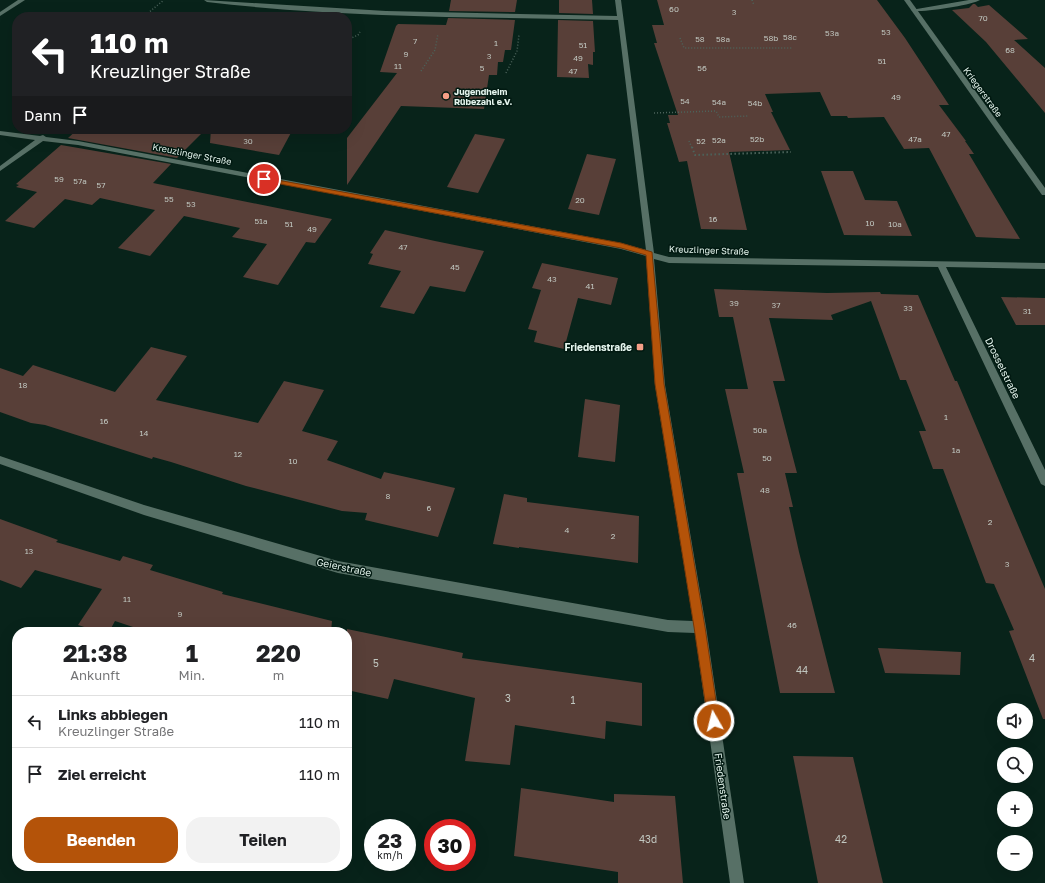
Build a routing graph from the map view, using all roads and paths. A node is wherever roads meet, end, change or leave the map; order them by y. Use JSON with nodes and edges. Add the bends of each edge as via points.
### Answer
{"nodes":[{"id":1,"x":22,"y":0,"type":"edge"},
{"id":2,"x":164,"y":0,"type":"edge"},
{"id":3,"x":207,"y":0,"type":"edge"},
{"id":4,"x":618,"y":0,"type":"edge"},
{"id":5,"x":752,"y":0,"type":"edge"},
{"id":6,"x":907,"y":0,"type":"edge"},
{"id":7,"x":977,"y":0,"type":"edge"},
{"id":8,"x":754,"y":5,"type":"dead end"},
{"id":9,"x":914,"y":10,"type":"junction"},
{"id":10,"x":149,"y":12,"type":"edge"},
{"id":11,"x":0,"y":14,"type":"edge"},
{"id":12,"x":442,"y":14,"type":"junction"},
{"id":13,"x":521,"y":16,"type":"junction"},
{"id":14,"x":620,"y":18,"type":"junction"},
{"id":15,"x":680,"y":38,"type":"dead end"},
{"id":16,"x":793,"y":48,"type":"dead end"},
{"id":17,"x":421,"y":71,"type":"dead end"},
{"id":18,"x":506,"y":73,"type":"dead end"},
{"id":19,"x":632,"y":113,"type":"junction"},
{"id":20,"x":748,"y":116,"type":"dead end"},
{"id":21,"x":0,"y":133,"type":"edge"},
{"id":22,"x":43,"y":137,"type":"junction"},
{"id":23,"x":689,"y":141,"type":"dead end"},
{"id":24,"x":791,"y":152,"type":"dead end"},
{"id":25,"x":0,"y":169,"type":"edge"},
{"id":26,"x":1045,"y":193,"type":"edge"},
{"id":27,"x":650,"y":254,"type":"junction"},
{"id":28,"x":941,"y":264,"type":"junction"},
{"id":29,"x":1045,"y":266,"type":"edge"},
{"id":30,"x":0,"y":460,"type":"edge"},
{"id":31,"x":1045,"y":481,"type":"edge"},
{"id":32,"x":700,"y":627,"type":"junction"},
{"id":33,"x":737,"y":883,"type":"edge"}],
"edges":[{"from":1,"to":11,"type":"street"},
{"from":2,"to":10,"type":"path"},
{"from":3,"to":12,"type":"street"},
{"from":4,"to":14,"type":"street","name":"Friedenstraße"},
{"from":5,"to":8,"type":"path"},
{"from":6,"to":9,"type":"street","name":"Kriegerstraße"},
{"from":7,"to":9,"type":"street"},
{"from":9,"to":26,"type":"street","name":"Kriegerstraße"},
{"from":12,"to":13,"type":"street"},
{"from":12,"to":17,"type":"path","via":[[435,50]]},
{"from":13,"to":14,"type":"street"},
{"from":13,"to":18,"type":"path","via":[[517,51]]},
{"from":14,"to":19,"type":"street","name":"Friedenstraße"},
{"from":15,"to":16,"type":"path","via":[[684,48]]},
{"from":19,"to":20,"type":"path","via":[[716,111],[719,117]]},
{"from":19,"to":27,"type":"street","name":"Friedenstraße"},
{"from":21,"to":22,"type":"street","name":"Kreuzlinger Straße"},
{"from":22,"to":25,"type":"street"},
{"from":22,"to":27,"type":"street","name":"Kreuzlinger Straße","via":[[621,246]]},
{"from":23,"to":24,"type":"path","via":[[695,155]]},
{"from":27,"to":28,"type":"street","name":"Kreuzlinger Straße","via":[[668,260]]},
{"from":27,"to":32,"type":"street","name":"Friedenstraße","via":[[660,384]]},
{"from":28,"to":29,"type":"street","name":"Kreuzlinger Straße"},
{"from":28,"to":31,"type":"street","name":"Drosselstraße"},
{"from":30,"to":32,"type":"street","name":"Geierstraße","via":[[144,510],[338,567],[668,626]]},
{"from":32,"to":33,"type":"street","name":"Friedenstraße"}]}
